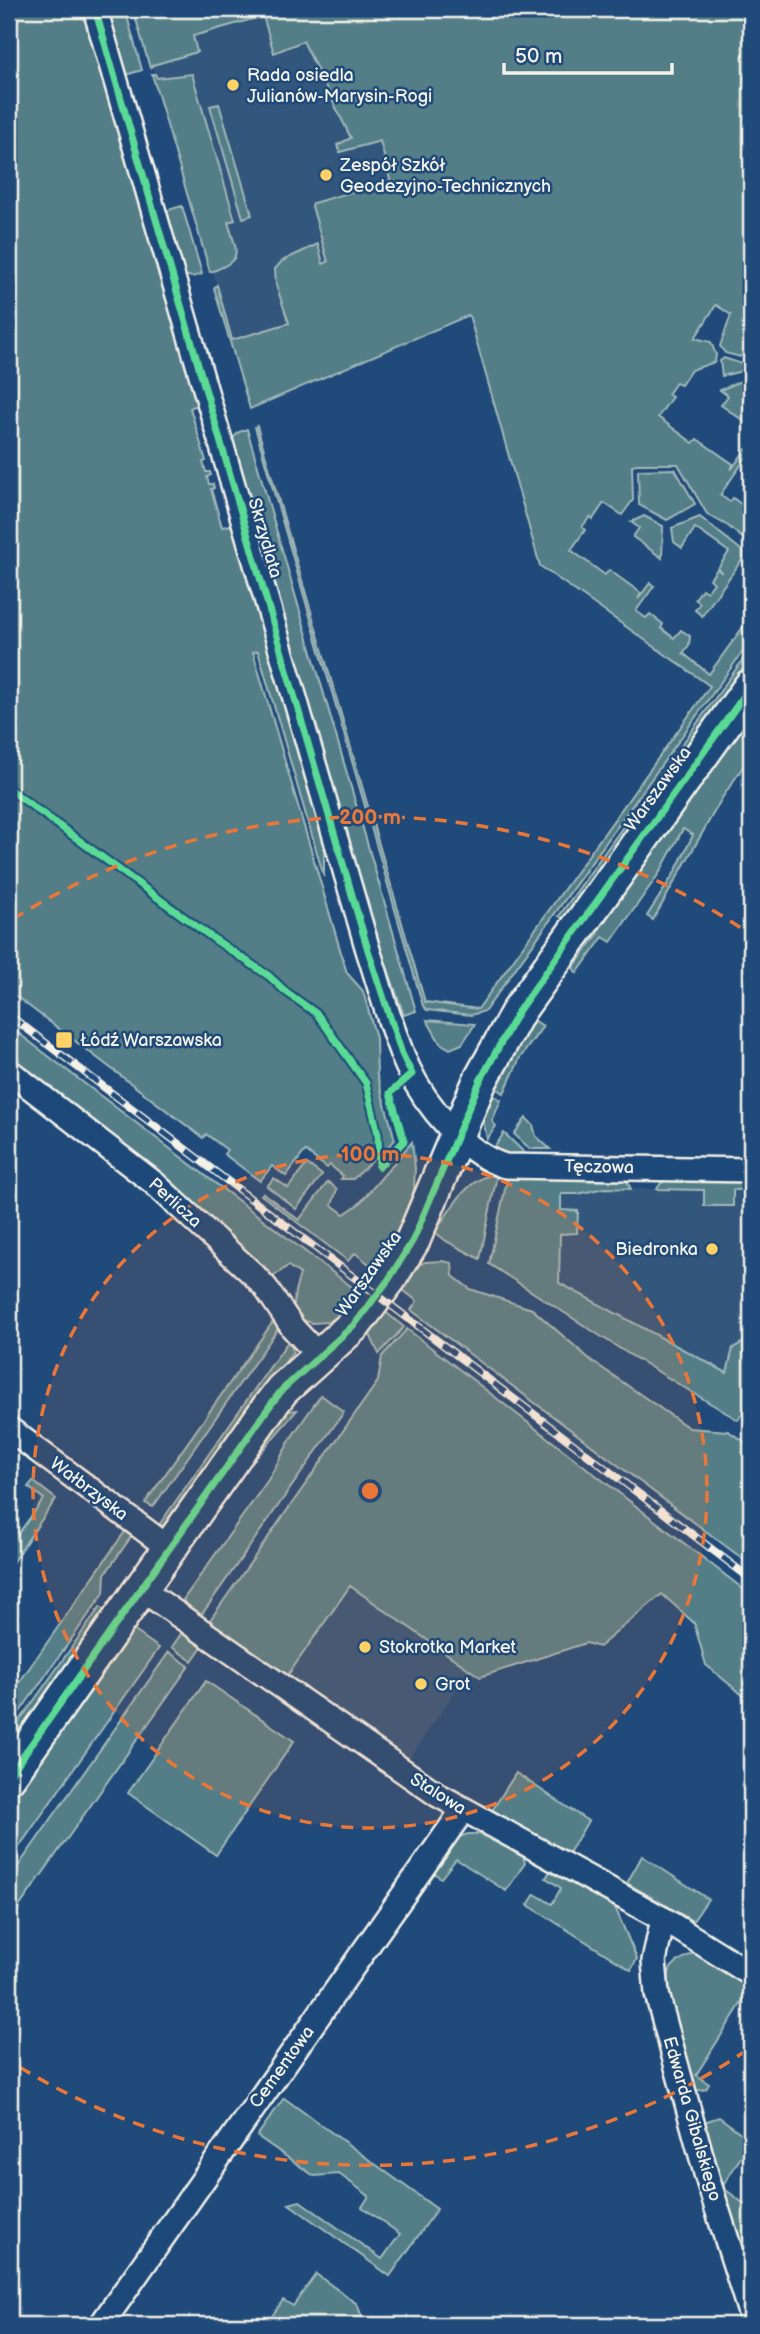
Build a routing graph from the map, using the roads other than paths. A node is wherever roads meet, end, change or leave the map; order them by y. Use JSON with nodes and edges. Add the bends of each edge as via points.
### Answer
{"nodes":[{"id":1,"x":95,"y":9,"type":"edge"},
{"id":2,"x":751,"y":686,"type":"edge"},
{"id":3,"x":9,"y":1071,"type":"edge"},
{"id":4,"x":456,"y":1134,"type":"junction"},
{"id":5,"x":751,"y":1170,"type":"edge"},
{"id":6,"x":320,"y":1357,"type":"junction"},
{"id":7,"x":9,"y":1429,"type":"edge"},
{"id":8,"x":169,"y":1548,"type":"junction"},
{"id":9,"x":141,"y":1589,"type":"junction"},
{"id":10,"x":9,"y":1776,"type":"edge"},
{"id":11,"x":463,"y":1810,"type":"junction"},
{"id":12,"x":663,"y":1919,"type":"junction"},
{"id":13,"x":751,"y":1974,"type":"edge"},
{"id":14,"x":751,"y":2316,"type":"edge"},
{"id":15,"x":102,"y":2325,"type":"edge"}],
"edges":[{"from":1,"to":4,"type":"street","name":"Skrzydlata","via":[[368,950],[409,1069]]},
{"from":2,"to":4,"type":"street","name":"Warszawska","via":[[519,1010]]},
{"from":3,"to":6,"type":"street","name":"Perlicza","via":[[164,1192],[254,1275]]},
{"from":4,"to":5,"type":"street","name":"Tęczowa","via":[[482,1155],[510,1166]]},
{"from":4,"to":6,"type":"street","name":"Warszawska","via":[[426,1213],[402,1260],[365,1312]]},
{"from":6,"to":8,"type":"street","name":"Warszawska","via":[[282,1390]]},
{"from":7,"to":8,"type":"street","name":"Wałbrzyska"},
{"from":8,"to":9,"type":"street","name":"Warszawska"},
{"from":9,"to":10,"type":"street","name":"Warszawska"},
{"from":9,"to":11,"type":"street","name":"Stalowa"},
{"from":11,"to":12,"type":"street","name":"Stalowa"},
{"from":11,"to":15,"type":"street","name":"Cementowa"},
{"from":12,"to":13,"type":"street","name":"Stalowa"},
{"from":12,"to":14,"type":"street","name":"Edwarda Gibalskiego","via":[[654,1961],[657,1994]]}]}
